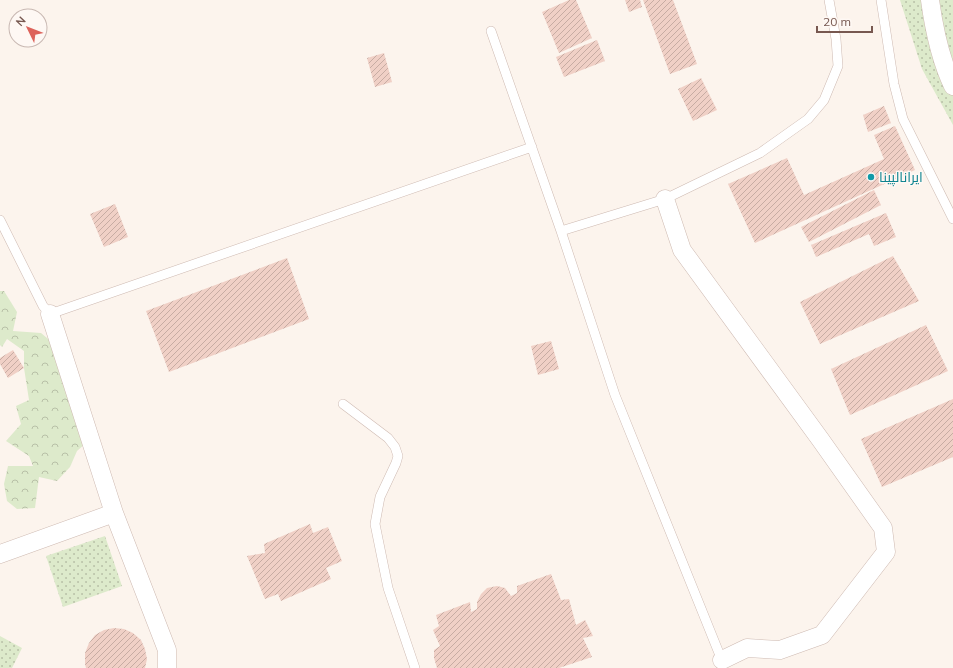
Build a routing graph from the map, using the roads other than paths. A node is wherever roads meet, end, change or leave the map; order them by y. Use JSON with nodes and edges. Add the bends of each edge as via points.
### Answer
{"nodes":[{"id":1,"x":829,"y":0,"type":"edge"},
{"id":2,"x":881,"y":0,"type":"edge"},
{"id":3,"x":930,"y":0,"type":"edge"},
{"id":4,"x":491,"y":30,"type":"dead end"},
{"id":5,"x":953,"y":86,"type":"edge"},
{"id":6,"x":532,"y":147,"type":"junction"},
{"id":7,"x":665,"y":199,"type":"junction"},
{"id":8,"x":953,"y":219,"type":"edge"},
{"id":9,"x":0,"y":220,"type":"edge"},
{"id":10,"x":561,"y":230,"type":"junction"},
{"id":11,"x":50,"y":314,"type":"junction"},
{"id":12,"x":343,"y":404,"type":"dead end"},
{"id":13,"x":114,"y":513,"type":"junction"},
{"id":14,"x":0,"y":554,"type":"edge"},
{"id":15,"x":724,"y":664,"type":"edge"},
{"id":16,"x":167,"y":668,"type":"edge"},
{"id":17,"x":415,"y":668,"type":"edge"}],
"edges":[{"from":1,"to":7,"type":"lane","via":[[838,66],[824,100],[808,119],[760,153]]},
{"from":2,"to":8,"type":"lane","via":[[894,84],[903,119]]},
{"from":3,"to":5,"type":"street","via":[[935,33]]},
{"from":4,"to":6,"type":"lane"},
{"from":6,"to":10,"type":"lane"},
{"from":6,"to":11,"type":"lane"},
{"from":7,"to":10,"type":"lane"},
{"from":7,"to":15,"type":"street","via":[[682,250],[883,528],[886,552],[822,635],[780,650],[746,648]]},
{"from":9,"to":11,"type":"lane","via":[[43,306]]},
{"from":10,"to":15,"type":"lane","via":[[615,395]]},
{"from":11,"to":13,"type":"street"},
{"from":12,"to":17,"type":"lane","via":[[388,438],[398,456],[380,497],[375,524],[388,588]]},
{"from":13,"to":14,"type":"street"},
{"from":13,"to":16,"type":"street","via":[[167,650]]}]}
